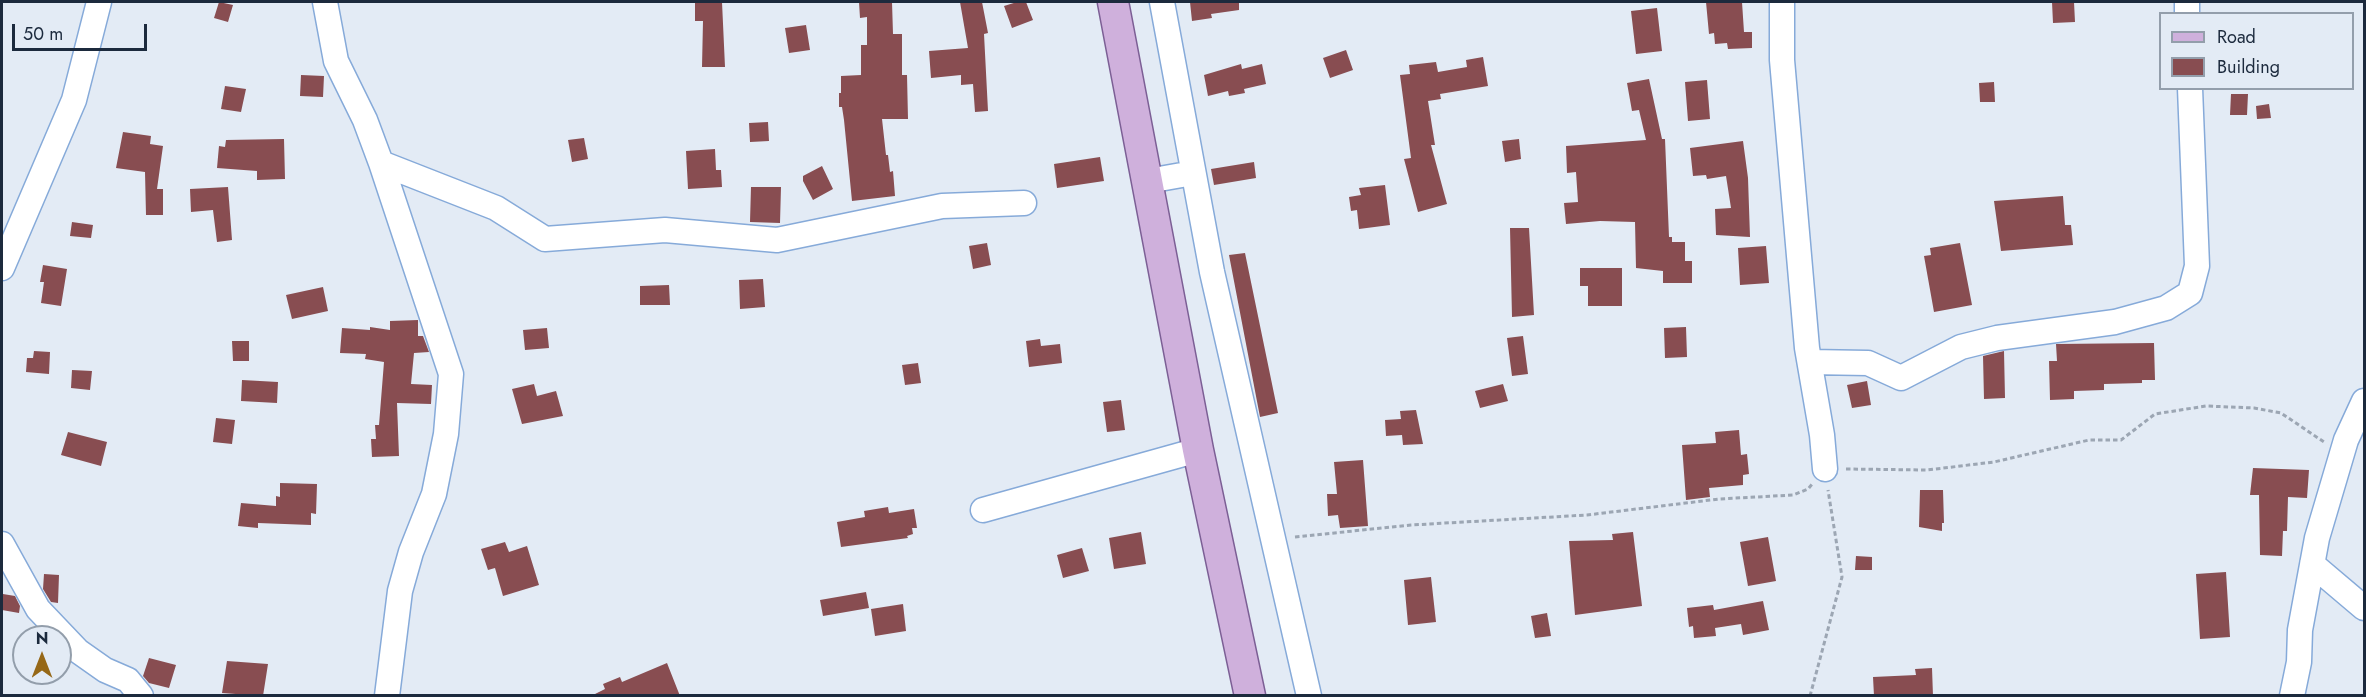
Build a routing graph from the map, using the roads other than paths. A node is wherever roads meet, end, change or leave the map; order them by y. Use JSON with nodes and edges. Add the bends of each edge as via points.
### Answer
{"nodes":[{"id":1,"x":99,"y":2,"type":"edge"},
{"id":2,"x":325,"y":2,"type":"edge"},
{"id":3,"x":1113,"y":2,"type":"edge"},
{"id":4,"x":1162,"y":2,"type":"edge"},
{"id":5,"x":1782,"y":2,"type":"edge"},
{"id":6,"x":2190,"y":90,"type":"edge"},
{"id":7,"x":381,"y":163,"type":"junction"},
{"id":8,"x":1193,"y":173,"type":"junction"},
{"id":9,"x":1148,"y":181,"type":"junction"},
{"id":10,"x":1024,"y":203,"type":"dead end"},
{"id":11,"x":2,"y":268,"type":"edge"},
{"id":12,"x":1810,"y":362,"type":"junction"},
{"id":13,"x":2364,"y":400,"type":"edge"},
{"id":14,"x":1198,"y":450,"type":"junction"},
{"id":15,"x":1825,"y":469,"type":"road end"},
{"id":16,"x":983,"y":510,"type":"dead end"},
{"id":17,"x":2,"y":544,"type":"edge"},
{"id":18,"x":2312,"y":564,"type":"junction"},
{"id":19,"x":2364,"y":608,"type":"edge"},
{"id":20,"x":141,"y":696,"type":"edge"},
{"id":21,"x":387,"y":696,"type":"edge"},
{"id":22,"x":1250,"y":696,"type":"edge"},
{"id":23,"x":1309,"y":696,"type":"edge"},
{"id":24,"x":2292,"y":696,"type":"edge"}],
"edges":[{"from":1,"to":11,"type":"street","via":[[74,100]]},
{"from":2,"to":7,"type":"street","via":[[336,61]]},
{"from":3,"to":9,"type":"main road"},
{"from":4,"to":8,"type":"street"},
{"from":5,"to":12,"type":"street","via":[[1782,60]]},
{"from":6,"to":12,"type":"street","via":[[2197,266],[2190,293],[2166,308],[2115,322],[1961,346],[1901,378],[1868,363]]},
{"from":7,"to":10,"type":"street","via":[[496,208],[545,240],[665,230],[777,240],[942,206]]},
{"from":7,"to":21,"type":"street","via":[[451,374],[446,434],[434,494],[400,591]]},
{"from":8,"to":9,"type":"street"},
{"from":8,"to":23,"type":"street","via":[[1212,273]]},
{"from":9,"to":14,"type":"main road"},
{"from":12,"to":15,"type":"street"},
{"from":13,"to":18,"type":"street","via":[[2341,454]]},
{"from":14,"to":16,"type":"street"},
{"from":14,"to":22,"type":"main road"},
{"from":17,"to":20,"type":"street","via":[[38,609],[78,651],[128,680]]},
{"from":18,"to":19,"type":"street"},
{"from":18,"to":24,"type":"street"}]}
